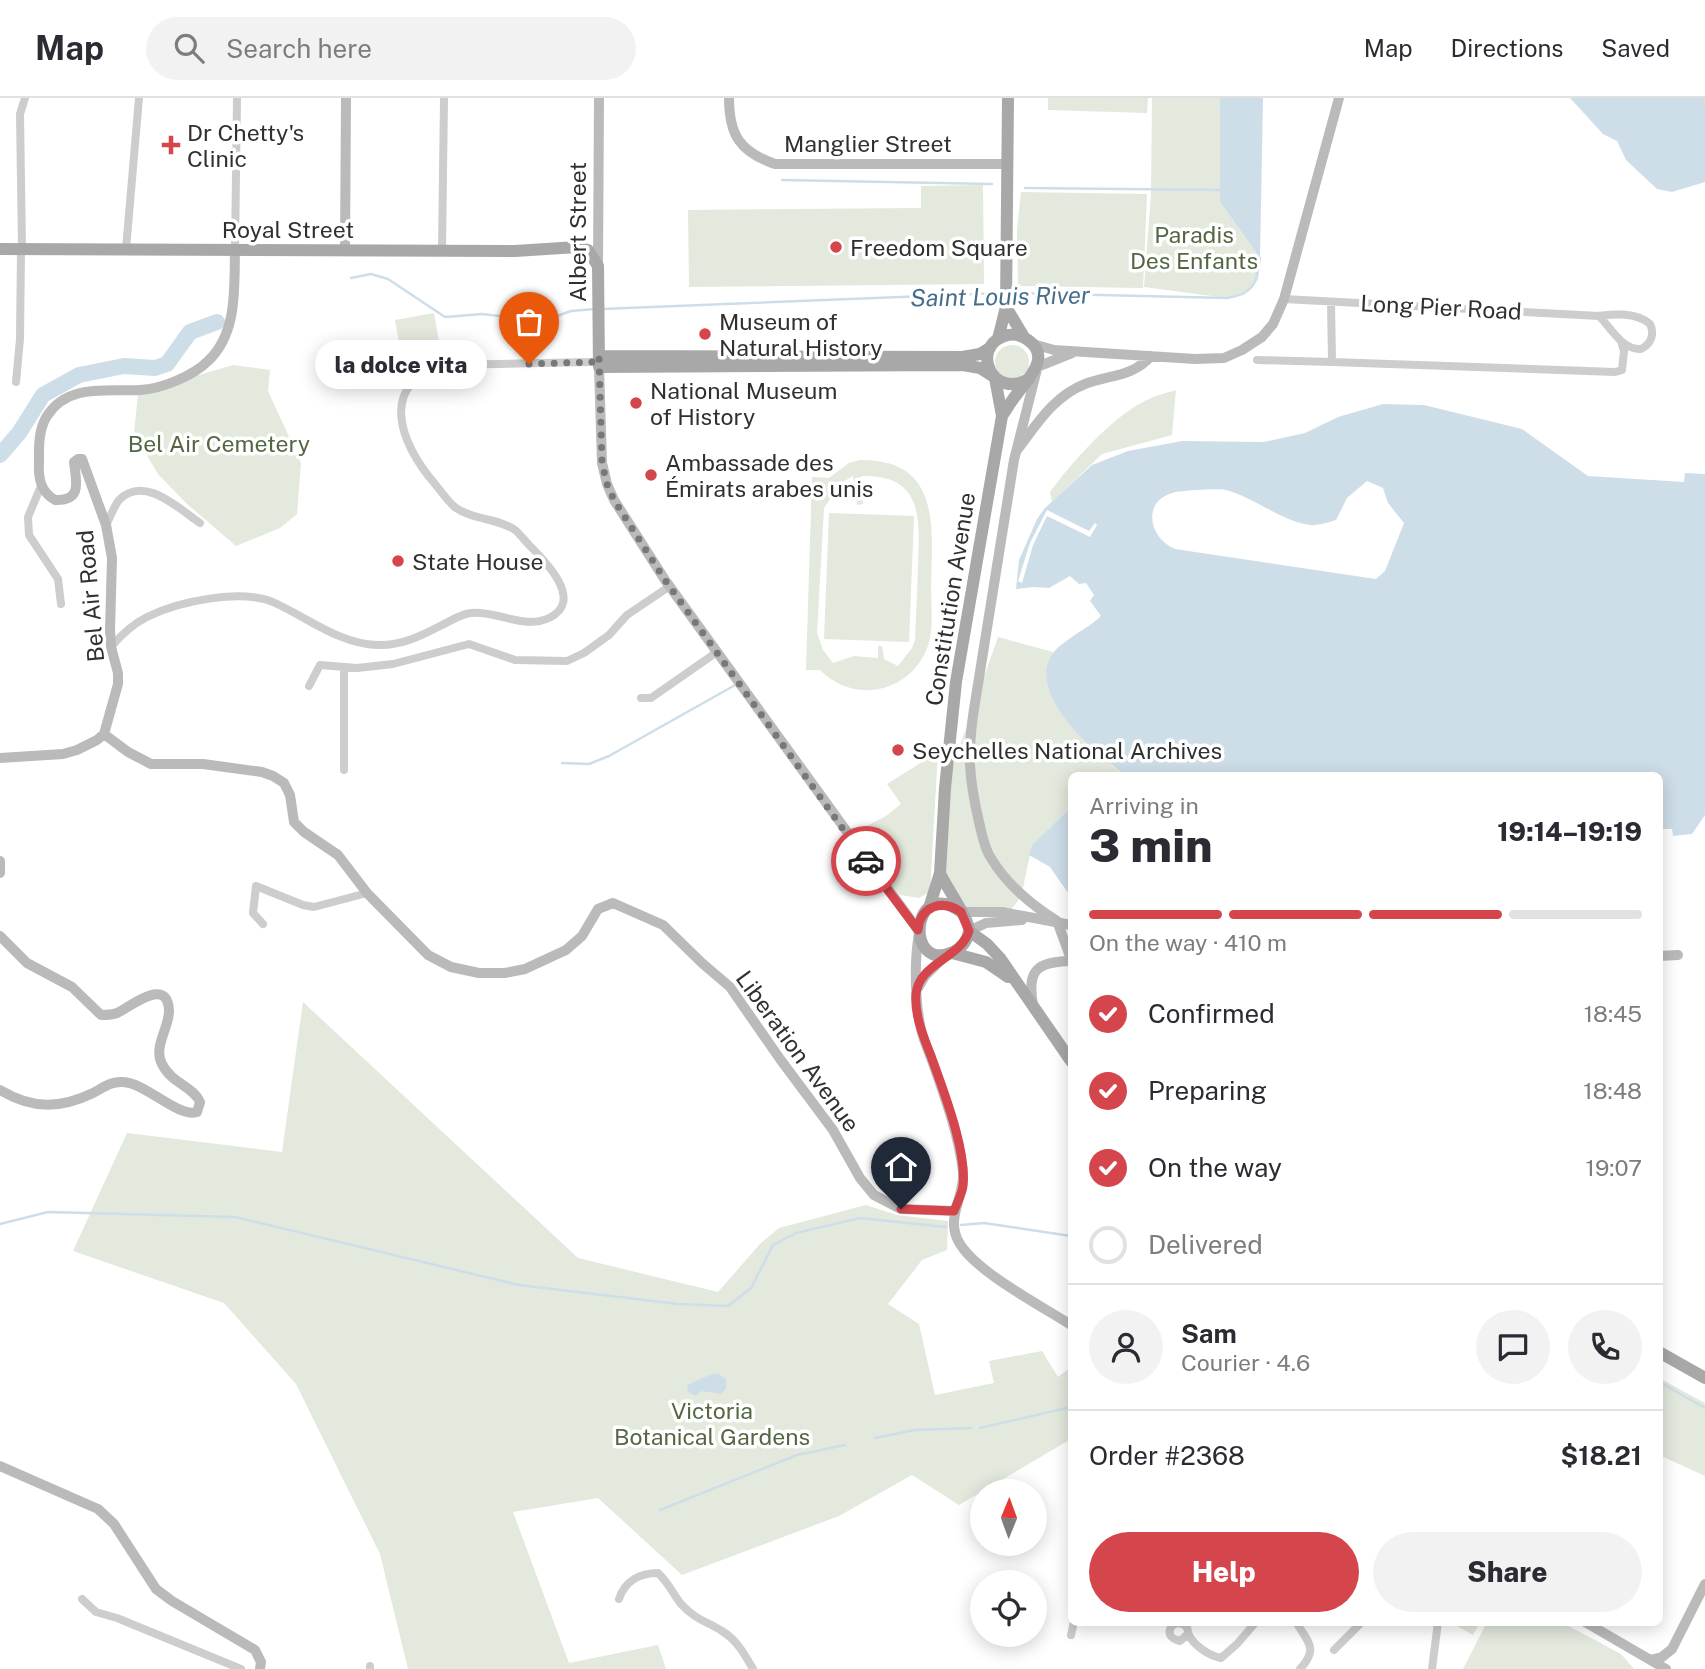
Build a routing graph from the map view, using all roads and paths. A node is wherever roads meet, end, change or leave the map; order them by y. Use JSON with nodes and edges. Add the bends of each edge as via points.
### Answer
{"nodes":[{"id":1,"x":26,"y":98,"type":"edge"},
{"id":2,"x":139,"y":98,"type":"edge"},
{"id":3,"x":237,"y":98,"type":"edge"},
{"id":4,"x":346,"y":98,"type":"edge"},
{"id":5,"x":444,"y":98,"type":"edge"},
{"id":6,"x":599,"y":98,"type":"edge"},
{"id":7,"x":729,"y":98,"type":"edge"},
{"id":8,"x":1008,"y":98,"type":"edge"},
{"id":9,"x":1339,"y":98,"type":"edge"},
{"id":10,"x":1007,"y":164,"type":"junction"},
{"id":11,"x":597,"y":223,"type":"junction"},
{"id":12,"x":577,"y":247,"type":"junction"},
{"id":13,"x":0,"y":249,"type":"edge"},
{"id":14,"x":22,"y":249,"type":"junction"},
{"id":15,"x":126,"y":249,"type":"junction"},
{"id":16,"x":235,"y":250,"type":"junction"},
{"id":17,"x":345,"y":250,"type":"junction"},
{"id":18,"x":442,"y":251,"type":"junction"},
{"id":19,"x":598,"y":266,"type":"junction"},
{"id":20,"x":1283,"y":299,"type":"junction"},
{"id":21,"x":1331,"y":302,"type":"junction"},
{"id":22,"x":1006,"y":304,"type":"junction"},
{"id":23,"x":1599,"y":316,"type":"junction"},
{"id":24,"x":1029,"y":341,"type":"junction"},
{"id":25,"x":1621,"y":341,"type":"junction"},
{"id":26,"x":994,"y":344,"type":"junction"},
{"id":27,"x":1075,"y":352,"type":"junction"},
{"id":28,"x":1151,"y":356,"type":"junction"},
{"id":29,"x":1257,"y":360,"type":"dead end"},
{"id":30,"x":597,"y":362,"type":"junction"},
{"id":31,"x":1332,"y":362,"type":"junction"},
{"id":32,"x":1034,"y":372,"type":"junction"},
{"id":33,"x":994,"y":378,"type":"junction"},
{"id":34,"x":16,"y":382,"type":"dead end"},
{"id":35,"x":1002,"y":416,"type":"junction"},
{"id":36,"x":1016,"y":451,"type":"junction"},
{"id":37,"x":41,"y":486,"type":"junction"},
{"id":38,"x":200,"y":523,"type":"dead end"},
{"id":39,"x":106,"y":526,"type":"junction"},
{"id":40,"x":670,"y":586,"type":"junction"},
{"id":41,"x":61,"y":604,"type":"dead end"},
{"id":42,"x":111,"y":647,"type":"junction"},
{"id":43,"x":717,"y":652,"type":"junction"},
{"id":44,"x":344,"y":667,"type":"junction"},
{"id":45,"x":309,"y":686,"type":"dead end"},
{"id":46,"x":641,"y":698,"type":"dead end"},
{"id":47,"x":104,"y":734,"type":"junction"},
{"id":48,"x":0,"y":758,"type":"edge"},
{"id":49,"x":344,"y":770,"type":"dead end"},
{"id":50,"x":0,"y":862,"type":"edge"},
{"id":51,"x":0,"y":873,"type":"edge"},
{"id":52,"x":940,"y":873,"type":"junction"},
{"id":53,"x":367,"y":893,"type":"junction"},
{"id":54,"x":929,"y":908,"type":"junction"},
{"id":55,"x":961,"y":912,"type":"junction"},
{"id":56,"x":1036,"y":919,"type":"junction"},
{"id":57,"x":1057,"y":921,"type":"junction"},
{"id":58,"x":263,"y":924,"type":"dead end"},
{"id":59,"x":1068,"y":924,"type":"edge"},
{"id":60,"x":969,"y":931,"type":"junction"},
{"id":61,"x":918,"y":932,"type":"junction"},
{"id":62,"x":0,"y":936,"type":"edge"},
{"id":63,"x":1068,"y":952,"type":"edge"},
{"id":64,"x":950,"y":953,"type":"junction"},
{"id":65,"x":1663,"y":956,"type":"edge"},
{"id":66,"x":1678,"y":956,"type":"dead end"},
{"id":67,"x":1068,"y":960,"type":"edge"},
{"id":68,"x":1019,"y":986,"type":"junction"},
{"id":69,"x":918,"y":988,"type":"junction"},
{"id":70,"x":1033,"y":1005,"type":"junction"},
{"id":71,"x":1068,"y":1057,"type":"edge"},
{"id":72,"x":0,"y":1090,"type":"edge"},
{"id":73,"x":954,"y":1211,"type":"junction"},
{"id":74,"x":1068,"y":1323,"type":"edge"},
{"id":75,"x":1663,"y":1354,"type":"edge"},
{"id":76,"x":1705,"y":1378,"type":"edge"},
{"id":77,"x":0,"y":1466,"type":"edge"},
{"id":78,"x":1705,"y":1584,"type":"edge"},
{"id":79,"x":82,"y":1599,"type":"dead end"},
{"id":80,"x":620,"y":1599,"type":"dead end"},
{"id":81,"x":1073,"y":1626,"type":"edge"},
{"id":82,"x":1253,"y":1626,"type":"edge"},
{"id":83,"x":1298,"y":1626,"type":"edge"},
{"id":84,"x":1358,"y":1626,"type":"edge"},
{"id":85,"x":1437,"y":1626,"type":"edge"},
{"id":86,"x":1592,"y":1626,"type":"edge"},
{"id":87,"x":1188,"y":1634,"type":"dead end"},
{"id":88,"x":1072,"y":1635,"type":"dead end"},
{"id":89,"x":1672,"y":1648,"type":"junction"},
{"id":90,"x":1334,"y":1650,"type":"dead end"},
{"id":91,"x":1650,"y":1660,"type":"junction"},
{"id":92,"x":241,"y":1669,"type":"edge"},
{"id":93,"x":261,"y":1669,"type":"edge"},
{"id":94,"x":753,"y":1669,"type":"edge"},
{"id":95,"x":1300,"y":1669,"type":"edge"},
{"id":96,"x":1432,"y":1669,"type":"edge"},
{"id":97,"x":1665,"y":1669,"type":"edge"},
{"id":98,"x":1673,"y":1669,"type":"edge"}],
"edges":[{"from":1,"to":14,"type":"street","via":[[20,114]]},
{"from":2,"to":15,"type":"street"},
{"from":3,"to":16,"type":"street"},
{"from":4,"to":17,"type":"main road"},
{"from":5,"to":18,"type":"street"},
{"from":6,"to":11,"type":"main road","name":"Albert Street"},
{"from":7,"to":10,"type":"main road","name":"Manglier Street","via":[[732,130],[744,148],[775,164]]},
{"from":8,"to":10,"type":"main road"},
{"from":9,"to":20,"type":"main road"},
{"from":10,"to":22,"type":"main road"},
{"from":11,"to":12,"type":"main road","via":[[593,235]]},
{"from":11,"to":19,"type":"main road","name":"Albert Street"},
{"from":12,"to":18,"type":"main road","name":"Royal Street"},
{"from":12,"to":19,"type":"main road","via":[[588,250]]},
{"from":13,"to":14,"type":"main road","name":"Royal Street"},
{"from":14,"to":15,"type":"main road","name":"Royal Street"},
{"from":14,"to":34,"type":"street"},
{"from":15,"to":16,"type":"main road","name":"Royal Street"},
{"from":16,"to":17,"type":"main road","name":"Royal Street"},
{"from":16,"to":37,"type":"main road","via":[[233,311],[215,355],[200,368],[149,389],[94,389],[64,400],[47,416],[40,435]]},
{"from":17,"to":18,"type":"main road","name":"Royal Street"},
{"from":19,"to":30,"type":"main road","name":"Albert Street"},
{"from":20,"to":21,"type":"street","name":"Long Pier Road"},
{"from":20,"to":28,"type":"main road","via":[[1262,337],[1233,355],[1211,359]]},
{"from":21,"to":23,"type":"street","name":"Long Pier Road"},
{"from":21,"to":31,"type":"street"},
{"from":22,"to":24,"type":"main road"},
{"from":22,"to":26,"type":"main road"},
{"from":23,"to":25,"type":"street"},
{"from":23,"to":25,"type":"street","name":"Long Pier Road","via":[[1634,316],[1650,324],[1653,333],[1646,346],[1636,349]]},
{"from":24,"to":26,"type":"main road","via":[[1006,335]]},
{"from":24,"to":27,"type":"main road","via":[[1054,351]]},
{"from":24,"to":32,"type":"main road","via":[[1038,355]]},
{"from":25,"to":31,"type":"street","via":[[1622,370],[1615,372]]},
{"from":26,"to":30,"type":"main road","via":[[980,354],[962,357]]},
{"from":26,"to":33,"type":"main road","via":[[987,358]]},
{"from":27,"to":28,"type":"main road"},
{"from":27,"to":32,"type":"main road"},
{"from":28,"to":36,"type":"main road","via":[[1138,369],[1084,384],[1056,401]]},
{"from":29,"to":31,"type":"street"},
{"from":30,"to":33,"type":"main road","via":[[963,365],[980,368]]},
{"from":30,"to":40,"type":"main road","via":[[607,484]]},
{"from":30,"to":42,"type":"street","via":[[447,365],[430,369],[416,380],[401,406],[403,433],[421,467],[455,507],[515,530],[557,576],[562,602],[551,617],[539,621],[467,613],[414,639],[375,646],[353,642],[272,601],[222,596],[172,606],[145,617]]},
{"from":32,"to":33,"type":"main road","via":[[1012,385]]},
{"from":32,"to":35,"type":"main road","name":"Constitution Avenue"},
{"from":32,"to":36,"type":"main road"},
{"from":33,"to":35,"type":"main road","name":"Constitution Avenue"},
{"from":35,"to":52,"type":"main road","name":"Constitution Avenue","via":[[956,682]]},
{"from":36,"to":57,"type":"main road","via":[[974,709],[969,768],[989,856],[1021,893]]},
{"from":37,"to":39,"type":"main road","name":"Bel Air Road","via":[[55,500],[71,497],[76,486],[75,462],[82,459]]},
{"from":37,"to":41,"type":"street","via":[[28,517],[29,535],[58,579]]},
{"from":38,"to":39,"type":"street","via":[[149,491],[119,500]]},
{"from":39,"to":42,"type":"main road","name":"Bel Air Road","via":[[112,558]]},
{"from":40,"to":43,"type":"main road"},
{"from":40,"to":44,"type":"street","via":[[627,615],[610,635],[567,661],[505,659],[469,645],[393,664]]},
{"from":42,"to":47,"type":"main road","name":"Bel Air Road","via":[[118,684]]},
{"from":43,"to":46,"type":"street","via":[[651,698]]},
{"from":43,"to":61,"type":"main road"},
{"from":44,"to":45,"type":"street","via":[[320,665]]},
{"from":44,"to":49,"type":"street"},
{"from":47,"to":48,"type":"main road","via":[[70,752]]},
{"from":47,"to":53,"type":"main road","name":"Liberation Avenue","via":[[151,764],[203,764],[274,776],[290,795],[295,822],[338,855]]},
{"from":50,"to":51,"type":"main road"},
{"from":52,"to":54,"type":"main road","name":"Constitution Avenue"},
{"from":52,"to":55,"type":"main road"},
{"from":53,"to":58,"type":"street","via":[[314,906],[256,886],[253,913]]},
{"from":53,"to":73,"type":"main road","name":"Liberation Avenue","via":[[428,955],[451,967],[479,973],[525,969],[566,950],[582,936],[591,918],[612,903],[663,925],[739,998],[874,1195],[901,1209]]},
{"from":54,"to":55,"type":"main road","via":[[946,904]]},
{"from":54,"to":61,"type":"main road"},
{"from":55,"to":56,"type":"main road","via":[[1002,912]]},
{"from":55,"to":60,"type":"main road"},
{"from":56,"to":57,"type":"main road"},
{"from":56,"to":60,"type":"main road","via":[[986,923]]},
{"from":57,"to":59,"type":"main road"},
{"from":57,"to":63,"type":"main road"},
{"from":60,"to":64,"type":"main road","via":[[964,944]]},
{"from":60,"to":68,"type":"main road","via":[[987,944]]},
{"from":61,"to":64,"type":"main road","via":[[926,948]]},
{"from":61,"to":69,"type":"main road"},
{"from":62,"to":72,"type":"main road","via":[[27,963],[72,987],[101,1015],[115,1014],[146,995],[164,998],[169,1016],[159,1048],[161,1063],[171,1078],[200,1102],[197,1112],[187,1113],[124,1082],[69,1103],[49,1105],[22,1101]]},
{"from":64,"to":68,"type":"main road","via":[[986,962]]},
{"from":64,"to":69,"type":"main road"},
{"from":65,"to":66,"type":"main road"},
{"from":67,"to":70,"type":"main road","via":[[1037,969],[1030,985]]},
{"from":68,"to":70,"type":"main road"},
{"from":69,"to":73,"type":"main road","via":[[921,1031],[958,1142],[963,1188]]},
{"from":70,"to":71,"type":"main road"},
{"from":73,"to":74,"type":"main road","via":[[958,1242],[971,1259]]},
{"from":75,"to":76,"type":"main road"},
{"from":77,"to":93,"type":"main road","via":[[98,1509],[114,1524],[156,1589],[255,1650]]},
{"from":78,"to":89,"type":"main road"},
{"from":79,"to":92,"type":"street","via":[[96,1612]]},
{"from":80,"to":94,"type":"street","via":[[622,1588],[634,1579],[659,1573],[680,1603],[701,1622],[739,1645]]},
{"from":81,"to":88,"type":"street"},
{"from":82,"to":87,"type":"street","via":[[1222,1658],[1203,1650]]},
{"from":83,"to":95,"type":"street","via":[[1311,1648],[1310,1658]]},
{"from":84,"to":90,"type":"street"},
{"from":85,"to":96,"type":"street"},
{"from":86,"to":91,"type":"main road"},
{"from":89,"to":91,"type":"main road"},
{"from":89,"to":98,"type":"main road"},
{"from":91,"to":97,"type":"main road"}]}
